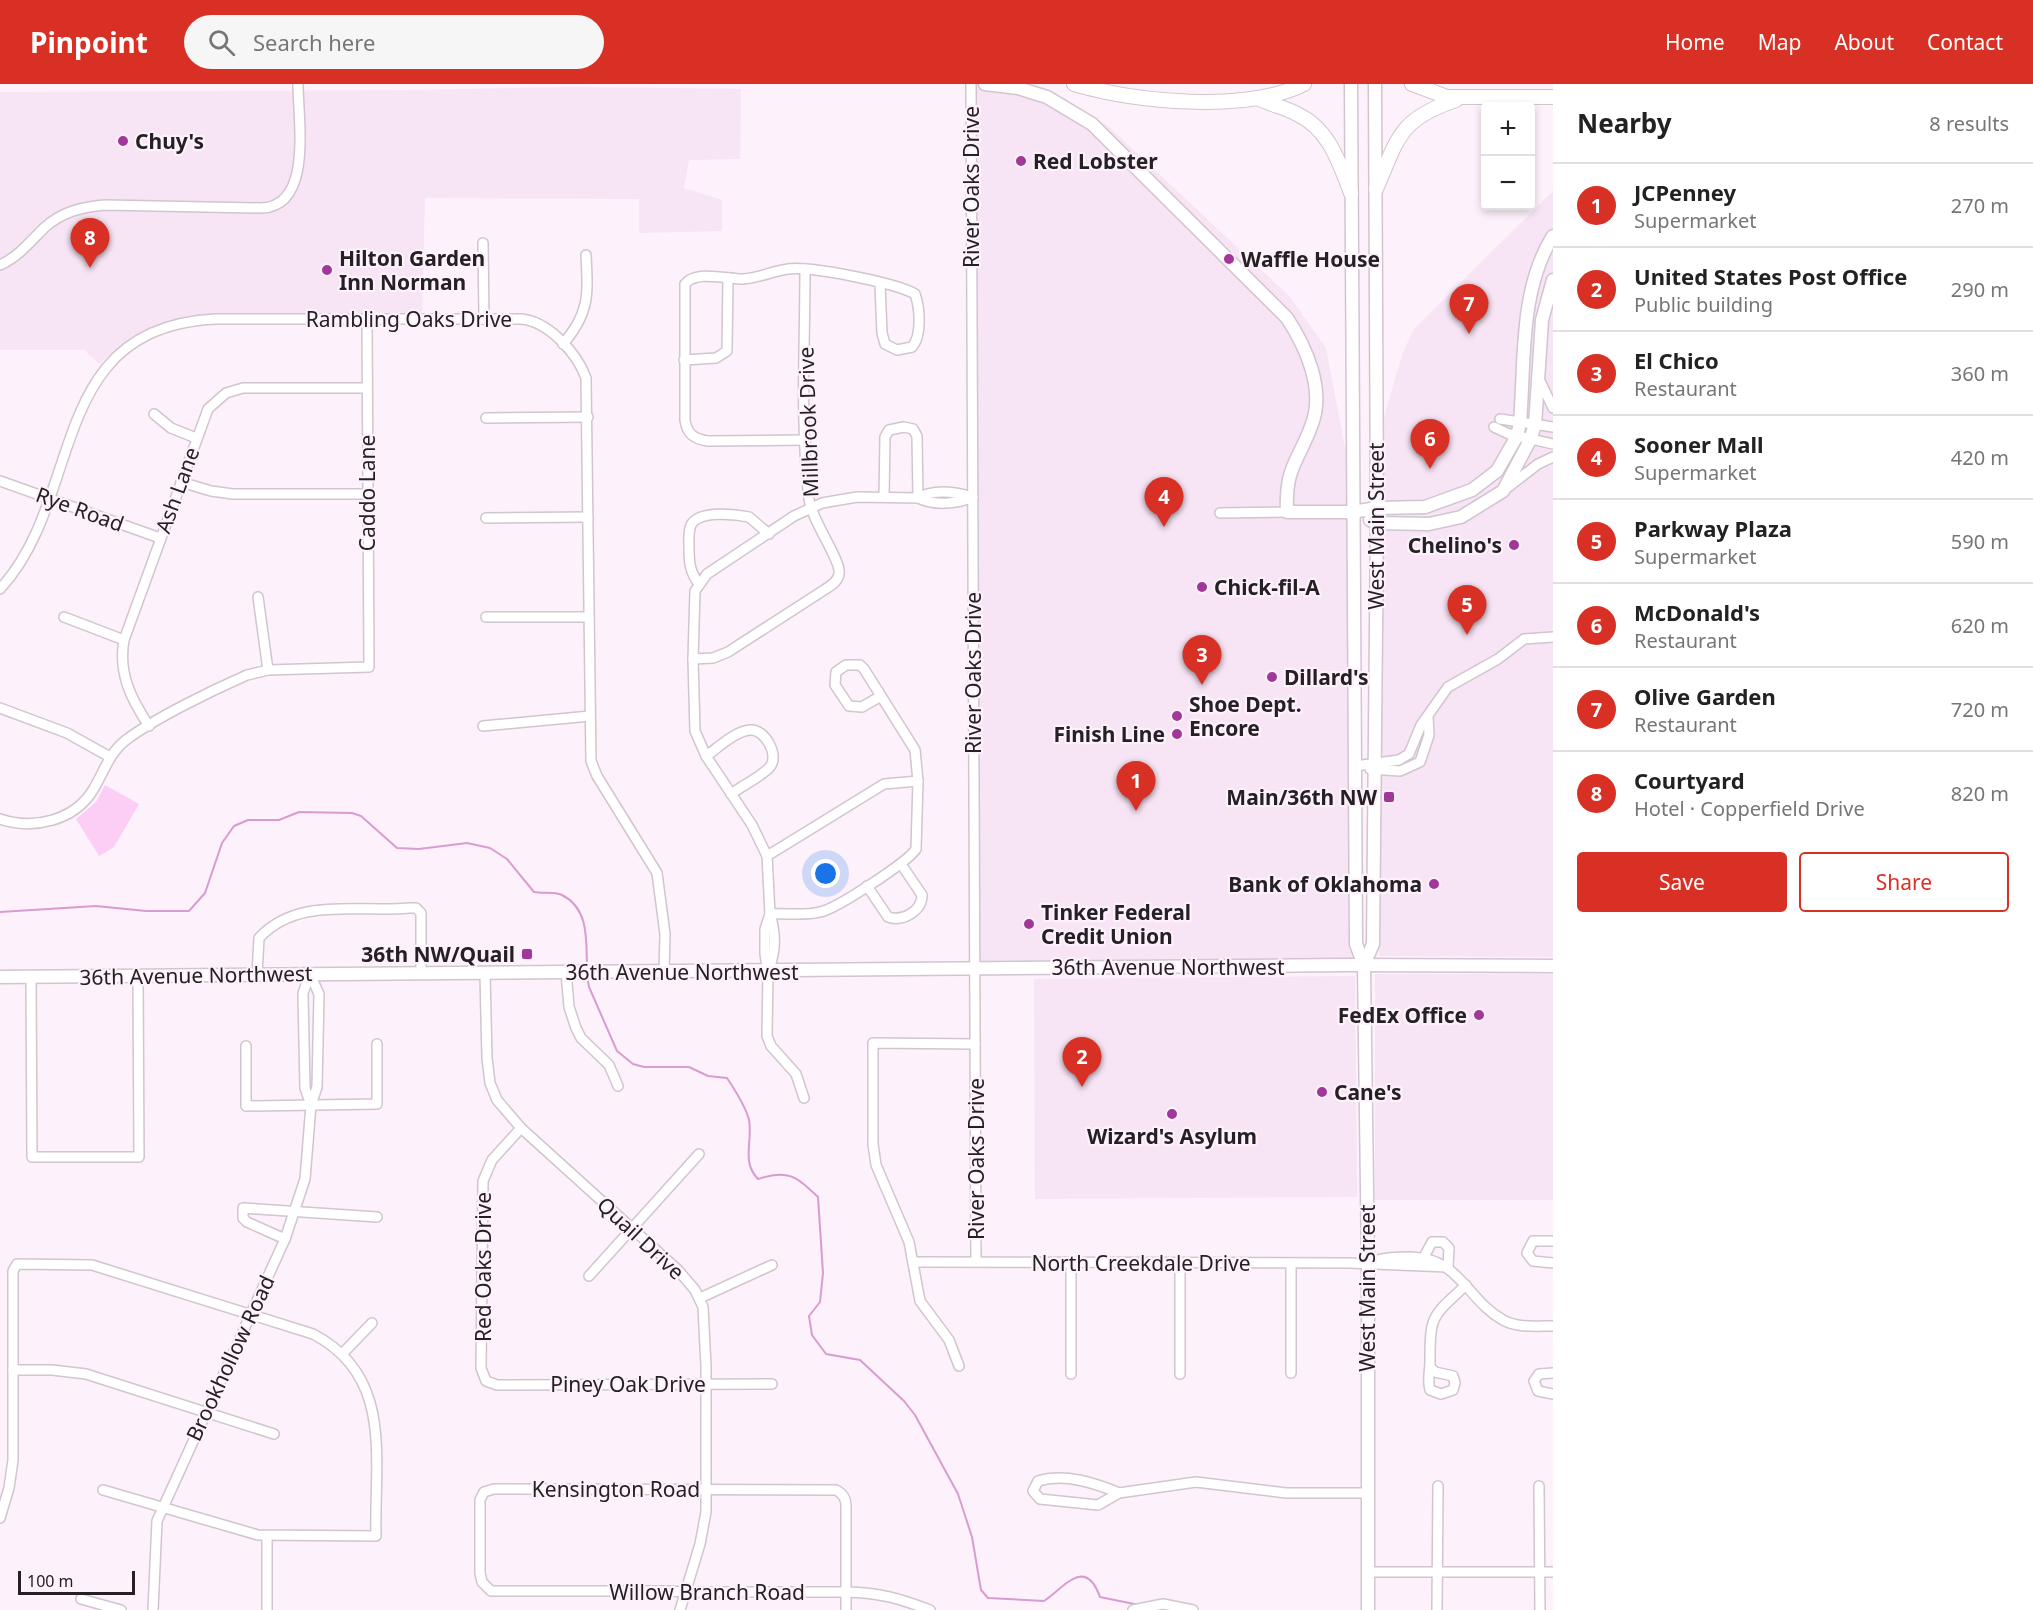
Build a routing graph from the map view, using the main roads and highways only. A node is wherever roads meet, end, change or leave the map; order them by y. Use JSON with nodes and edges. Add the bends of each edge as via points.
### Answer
{"nodes":[{"id":1,"x":985,"y":84,"type":"edge"},
{"id":2,"x":1074,"y":84,"type":"edge"},
{"id":3,"x":1351,"y":84,"type":"edge"},
{"id":4,"x":1375,"y":84,"type":"edge"},
{"id":5,"x":1413,"y":84,"type":"edge"},
{"id":6,"x":1298,"y":86,"type":"edge"},
{"id":7,"x":1553,"y":97,"type":"edge"},
{"id":8,"x":1258,"y":98,"type":"junction"},
{"id":9,"x":1460,"y":98,"type":"junction"},
{"id":10,"x":1376,"y":189,"type":"junction"},
{"id":11,"x":1351,"y":193,"type":"junction"},
{"id":12,"x":1553,"y":236,"type":"edge"},
{"id":13,"x":1553,"y":280,"type":"edge"},
{"id":14,"x":1377,"y":508,"type":"junction"},
{"id":15,"x":1352,"y":512,"type":"junction"},
{"id":16,"x":1377,"y":523,"type":"junction"},
{"id":17,"x":1364,"y":965,"type":"junction"},
{"id":18,"x":1553,"y":966,"type":"edge"},
{"id":19,"x":0,"y":977,"type":"edge"},
{"id":20,"x":1368,"y":1610,"type":"edge"}],
"edges":[{"from":1,"to":15,"type":"main road","via":[[1047,97],[1092,124],[1287,318],[1306,354],[1316,404],[1288,478],[1287,512]]},
{"from":2,"to":8,"type":"highway","via":[[1152,100]]},
{"from":3,"to":11,"type":"main road","name":"West Main Street"},
{"from":4,"to":10,"type":"main road","name":"West Main Street"},
{"from":5,"to":9,"type":"highway"},
{"from":6,"to":8,"type":"highway"},
{"from":7,"to":9,"type":"highway"},
{"from":8,"to":11,"type":"highway","via":[[1303,117],[1322,132],[1334,150]]},
{"from":9,"to":10,"type":"highway","via":[[1427,111],[1408,125],[1393,147]]},
{"from":10,"to":14,"type":"main road","name":"West Main Street"},
{"from":11,"to":15,"type":"main road","name":"West Main Street"},
{"from":12,"to":14,"type":"main road","via":[[1542,254],[1529,300],[1517,436],[1497,471],[1472,490],[1425,507]]},
{"from":13,"to":16,"type":"main road","via":[[1542,320],[1534,425],[1503,491],[1461,517],[1429,524]]},
{"from":14,"to":15,"type":"main road"},
{"from":14,"to":16,"type":"main road","name":"West Main Street"},
{"from":15,"to":16,"type":"main road"},
{"from":15,"to":17,"type":"main road","name":"West Main Street","via":[[1356,944]]},
{"from":16,"to":17,"type":"main road","name":"West Main Street","via":[[1373,944]]},
{"from":17,"to":18,"type":"main road","name":"36th Avenue Northwest"},
{"from":17,"to":19,"type":"main road","name":"36th Avenue Northwest"},
{"from":17,"to":20,"type":"main road","name":"West Main Street"}]}
